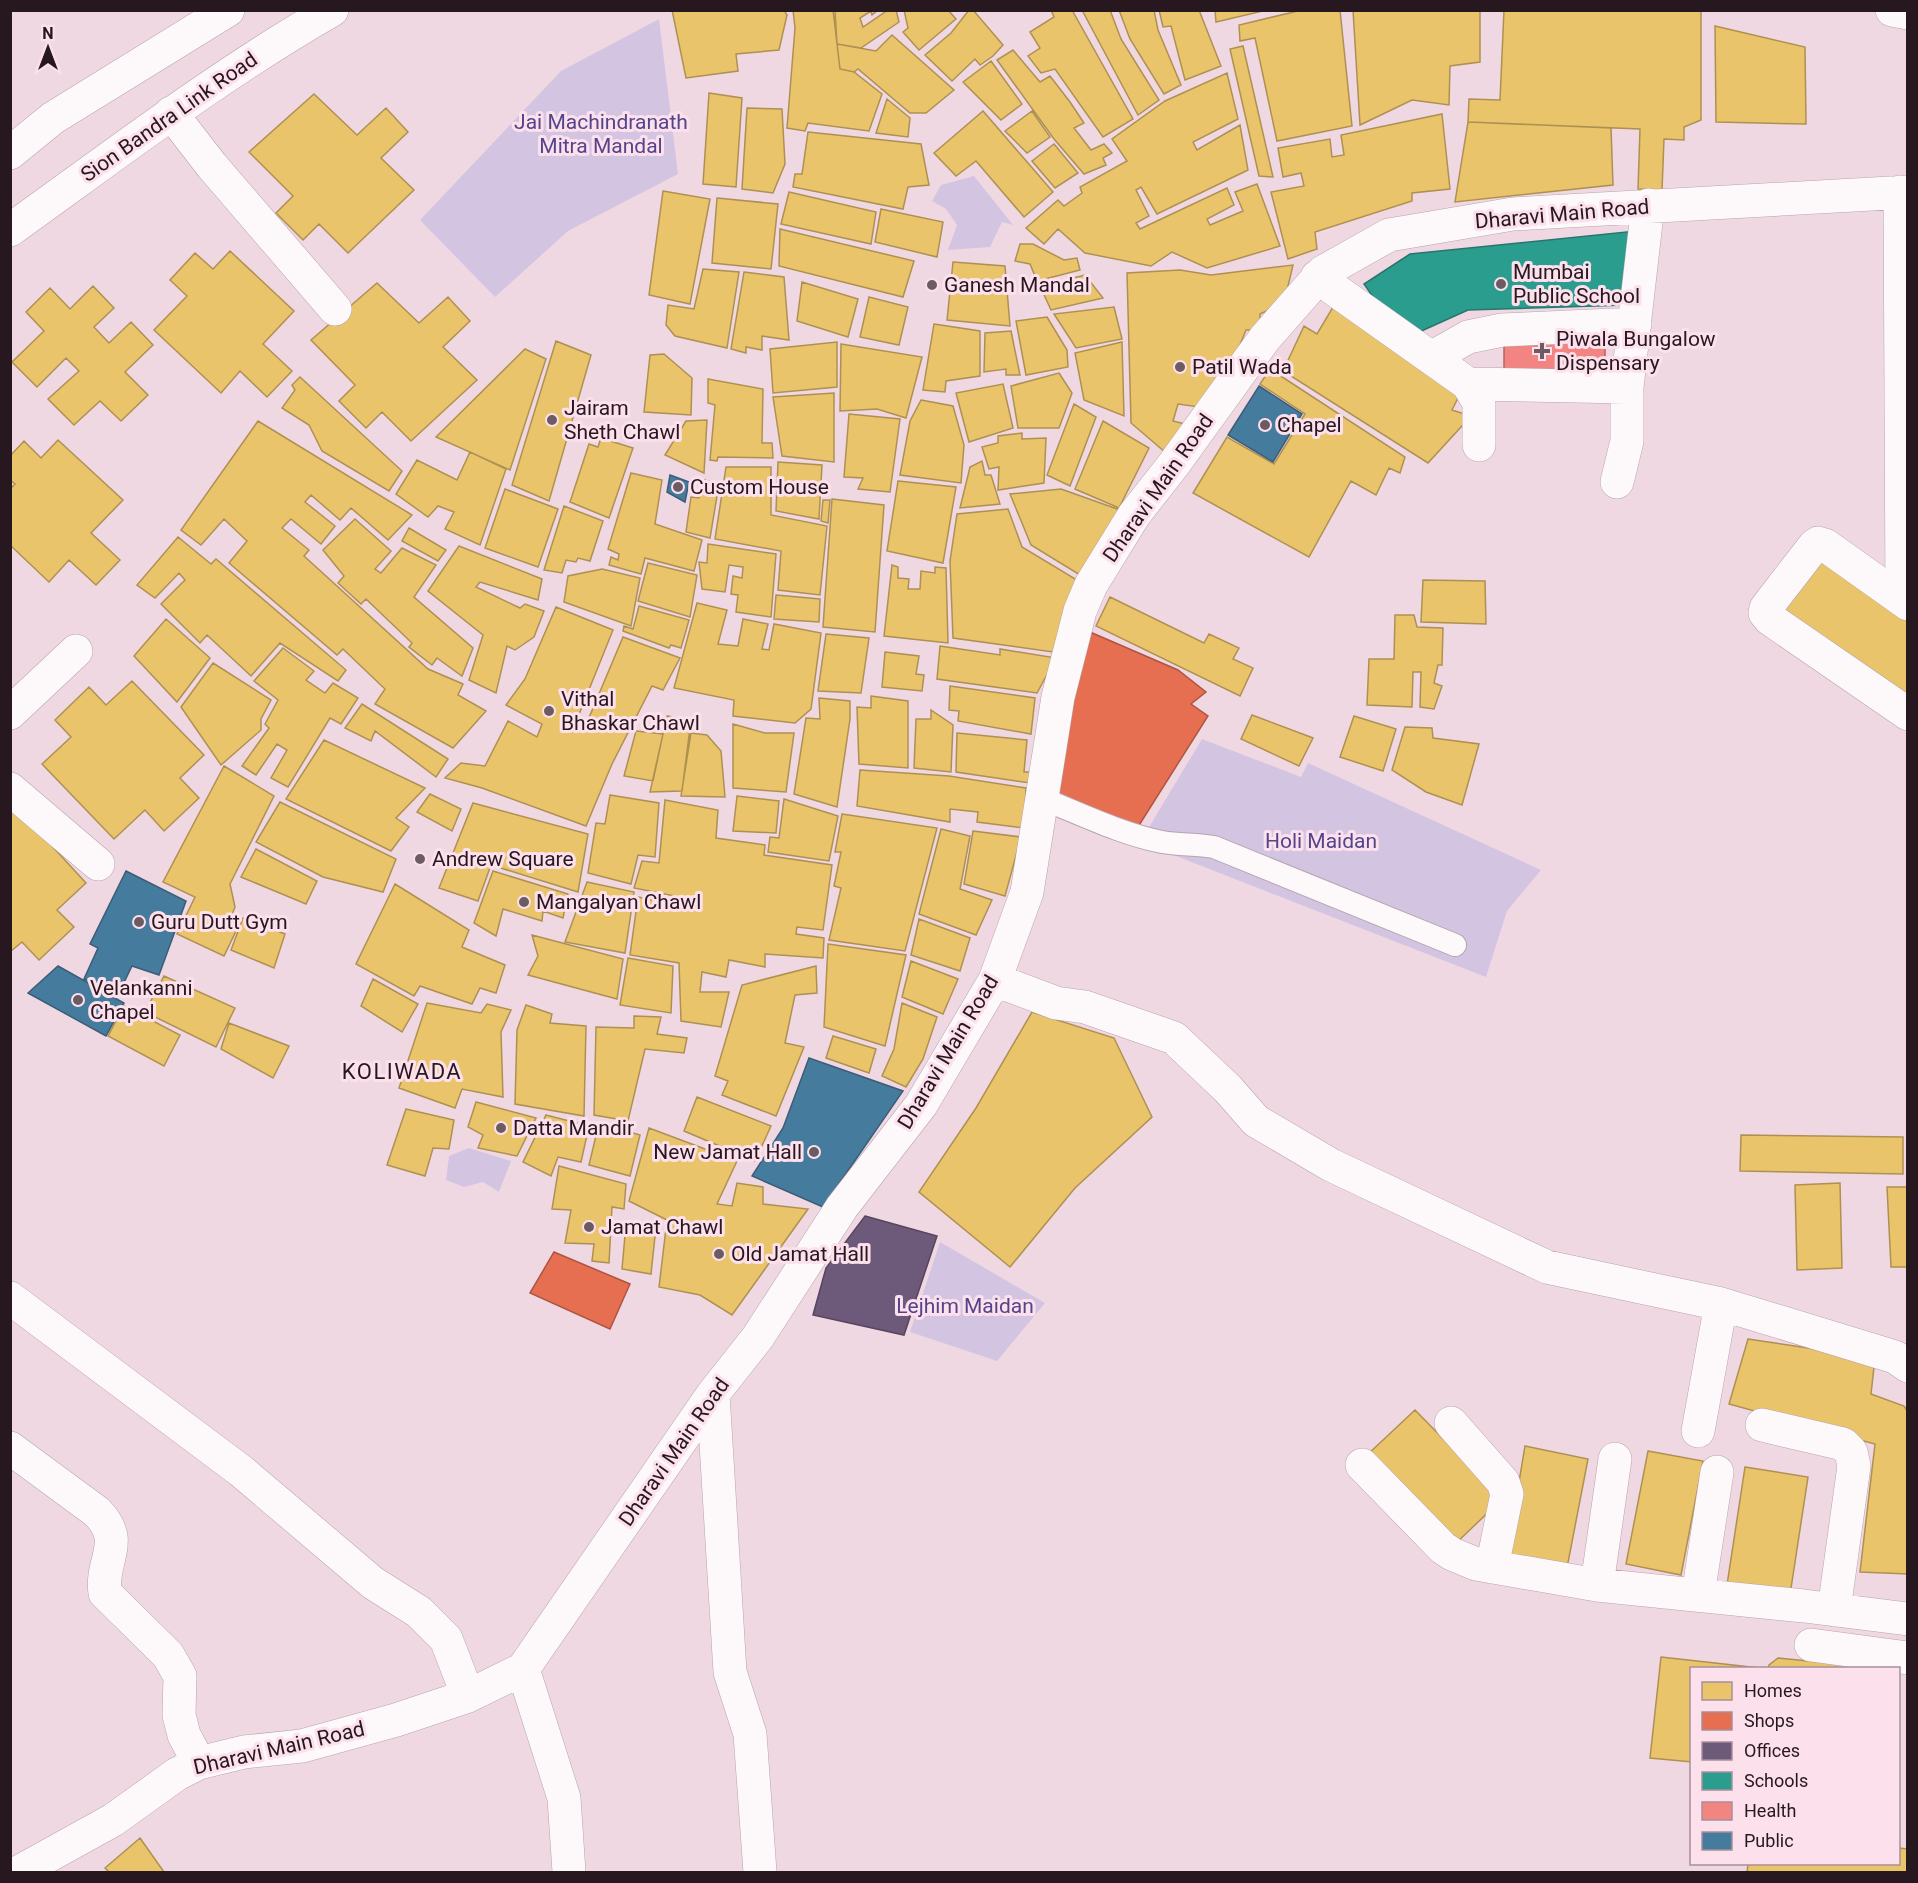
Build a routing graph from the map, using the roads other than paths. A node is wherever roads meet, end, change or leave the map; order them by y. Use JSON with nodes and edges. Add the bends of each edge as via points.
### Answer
{"nodes":[{"id":1,"x":228,"y":10,"type":"edge"},
{"id":2,"x":332,"y":10,"type":"edge"},
{"id":3,"x":1892,"y":10,"type":"edge"},
{"id":4,"x":1908,"y":13,"type":"edge"},
{"id":5,"x":171,"y":113,"type":"junction"},
{"id":6,"x":10,"y":153,"type":"edge"},
{"id":7,"x":1904,"y":192,"type":"edge"},
{"id":8,"x":1648,"y":205,"type":"junction"},
{"id":9,"x":10,"y":230,"type":"edge"},
{"id":10,"x":1317,"y":277,"type":"junction"},
{"id":11,"x":335,"y":309,"type":"dead end"},
{"id":12,"x":1635,"y":324,"type":"junction"},
{"id":13,"x":1431,"y":358,"type":"junction"},
{"id":14,"x":1468,"y":384,"type":"junction"},
{"id":15,"x":1627,"y":387,"type":"junction"},
{"id":16,"x":1479,"y":445,"type":"dead end"},
{"id":17,"x":1617,"y":482,"type":"dead end"},
{"id":18,"x":1904,"y":564,"type":"edge"},
{"id":19,"x":1905,"y":602,"type":"edge"},
{"id":20,"x":76,"y":651,"type":"dead end"},
{"id":21,"x":10,"y":714,"type":"edge"},
{"id":22,"x":1908,"y":714,"type":"edge"},
{"id":23,"x":10,"y":789,"type":"edge"},
{"id":24,"x":1043,"y":799,"type":"junction"},
{"id":25,"x":98,"y":864,"type":"dead end"},
{"id":26,"x":1455,"y":945,"type":"dead end"},
{"id":27,"x":995,"y":980,"type":"junction"},
{"id":28,"x":10,"y":1298,"type":"edge"},
{"id":29,"x":1721,"y":1304,"type":"junction"},
{"id":30,"x":1908,"y":1366,"type":"edge"},
{"id":31,"x":713,"y":1394,"type":"junction"},
{"id":32,"x":1451,"y":1423,"type":"dead end"},
{"id":33,"x":1762,"y":1425,"type":"dead end"},
{"id":34,"x":1698,"y":1431,"type":"dead end"},
{"id":35,"x":10,"y":1448,"type":"edge"},
{"id":36,"x":1615,"y":1459,"type":"dead end"},
{"id":37,"x":1362,"y":1465,"type":"dead end"},
{"id":38,"x":1717,"y":1472,"type":"dead end"},
{"id":39,"x":1492,"y":1567,"type":"junction"},
{"id":40,"x":1597,"y":1585,"type":"junction"},
{"id":41,"x":1698,"y":1595,"type":"junction"},
{"id":42,"x":1834,"y":1610,"type":"junction"},
{"id":43,"x":1908,"y":1618,"type":"edge"},
{"id":44,"x":1811,"y":1645,"type":"dead end"},
{"id":45,"x":1908,"y":1658,"type":"edge"},
{"id":46,"x":523,"y":1669,"type":"junction"},
{"id":47,"x":468,"y":1696,"type":"junction"},
{"id":48,"x":199,"y":1763,"type":"junction"},
{"id":49,"x":29,"y":1870,"type":"edge"},
{"id":50,"x":569,"y":1872,"type":"edge"},
{"id":51,"x":760,"y":1872,"type":"edge"}],
"edges":[{"from":1,"to":6,"type":"street","via":[[53,118]]},
{"from":2,"to":5,"type":"street","name":"Sion Bandra Link Road"},
{"from":3,"to":4,"type":"street"},
{"from":5,"to":9,"type":"street","name":"Sion Bandra Link Road"},
{"from":5,"to":11,"type":"street"},
{"from":7,"to":8,"type":"street","name":"Dharavi Main Road"},
{"from":7,"to":18,"type":"street"},
{"from":8,"to":10,"type":"street","name":"Dharavi Main Road","via":[[1513,214],[1389,235]]},
{"from":8,"to":12,"type":"street"},
{"from":10,"to":13,"type":"street"},
{"from":10,"to":24,"type":"street","name":"Dharavi Main Road","via":[[1265,338],[1134,515],[1091,585],[1080,611],[1058,697]]},
{"from":12,"to":13,"type":"street","via":[[1502,330],[1468,337]]},
{"from":12,"to":15,"type":"street"},
{"from":13,"to":14,"type":"street"},
{"from":14,"to":15,"type":"street"},
{"from":14,"to":16,"type":"street","via":[[1479,403]]},
{"from":15,"to":17,"type":"street","via":[[1627,441]]},
{"from":18,"to":19,"type":"street"},
{"from":19,"to":22,"type":"street","via":[[1818,543],[1765,613]]},
{"from":20,"to":21,"type":"street"},
{"from":23,"to":25,"type":"street"},
{"from":24,"to":26,"type":"lane","via":[[1133,835],[1214,847]]},
{"from":24,"to":27,"type":"street","name":"Dharavi Main Road","via":[[1027,892]]},
{"from":27,"to":29,"type":"street","via":[[1056,1003],[1085,1007],[1174,1038],[1256,1121],[1331,1165],[1547,1266]]},
{"from":27,"to":31,"type":"street","name":"Dharavi Main Road","via":[[921,1105],[842,1208],[758,1336]]},
{"from":28,"to":47,"type":"street","via":[[241,1472],[373,1583],[419,1612],[446,1639]]},
{"from":29,"to":30,"type":"street","via":[[1894,1357]]},
{"from":29,"to":34,"type":"street"},
{"from":31,"to":46,"type":"street","name":"Dharavi Main Road"},
{"from":31,"to":51,"type":"street","via":[[730,1672],[750,1734]]},
{"from":32,"to":39,"type":"street","via":[[1503,1482],[1507,1494]]},
{"from":33,"to":42,"type":"street","via":[[1843,1444],[1851,1452],[1854,1466]]},
{"from":35,"to":48,"type":"street","via":[[108,1524],[112,1539],[103,1580],[105,1593],[168,1655],[180,1676],[179,1715],[184,1736]]},
{"from":36,"to":40,"type":"street"},
{"from":37,"to":39,"type":"street","via":[[1443,1548],[1468,1561]]},
{"from":38,"to":41,"type":"street"},
{"from":39,"to":40,"type":"street"},
{"from":40,"to":41,"type":"street"},
{"from":41,"to":42,"type":"street"},
{"from":42,"to":43,"type":"street"},
{"from":44,"to":45,"type":"street"},
{"from":46,"to":47,"type":"street","name":"Dharavi Main Road"},
{"from":46,"to":50,"type":"street","via":[[564,1798]]},
{"from":47,"to":48,"type":"street","name":"Dharavi Main Road","via":[[302,1746],[244,1752]]},
{"from":48,"to":49,"type":"street","name":"Dharavi Main Road"}]}
